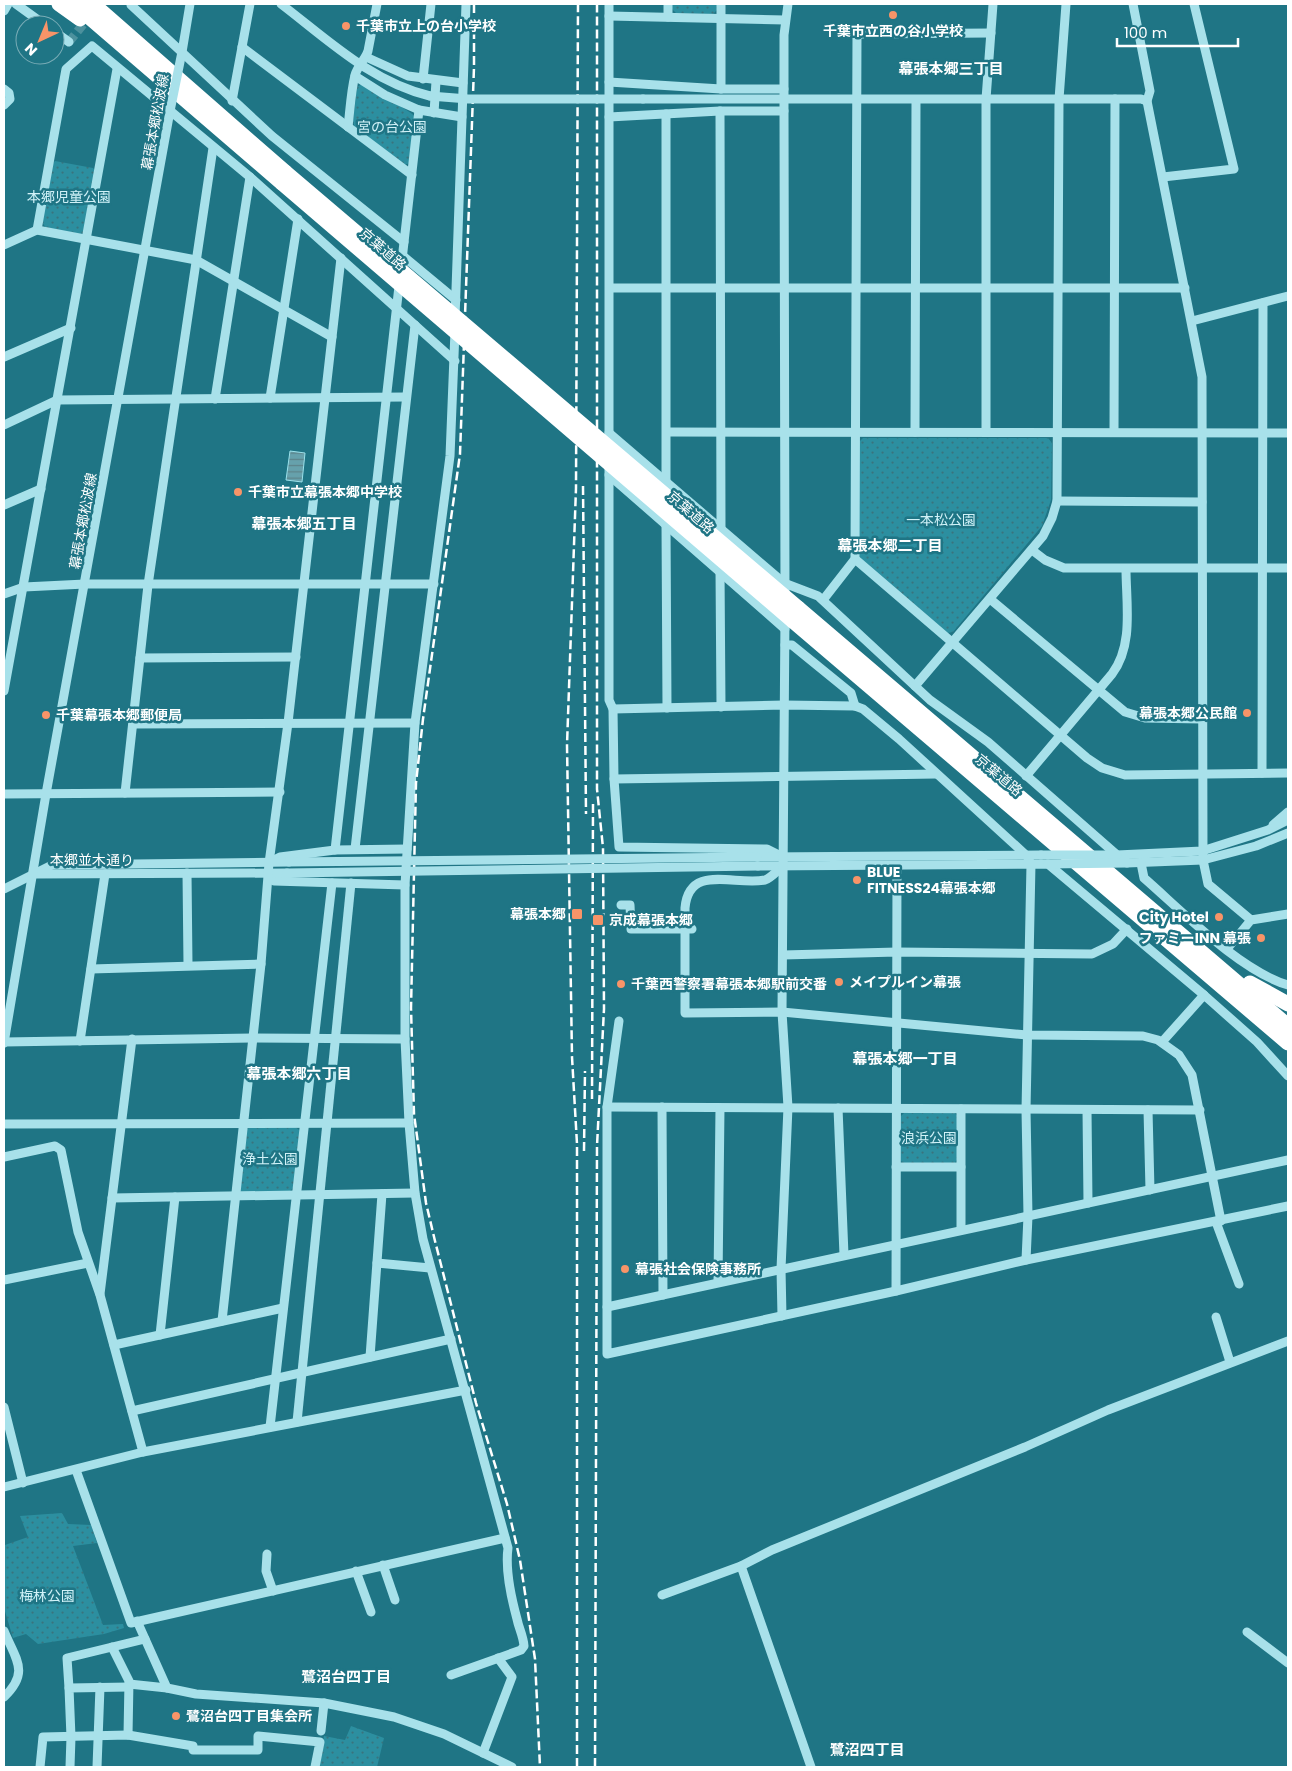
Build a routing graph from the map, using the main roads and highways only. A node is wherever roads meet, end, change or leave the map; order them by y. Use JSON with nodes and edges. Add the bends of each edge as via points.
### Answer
{"nodes":[{"id":1,"x":59,"y":4,"type":"edge"},
{"id":2,"x":74,"y":4,"type":"edge"},
{"id":3,"x":93,"y":4,"type":"edge"},
{"id":4,"x":98,"y":4,"type":"edge"},
{"id":5,"x":113,"y":21,"type":"junction"},
{"id":6,"x":138,"y":60,"type":"junction"},
{"id":7,"x":283,"y":177,"type":"junction"},
{"id":8,"x":792,"y":619,"type":"junction"},
{"id":9,"x":1201,"y":952,"type":"junction"},
{"id":10,"x":1288,"y":1003,"type":"edge"},
{"id":11,"x":1288,"y":1026,"type":"edge"},
{"id":12,"x":1288,"y":1044,"type":"edge"}],
"edges":[{"from":1,"to":6,"type":"highway"},
{"from":2,"to":6,"type":"highway","name":"京葉道路"},
{"from":3,"to":5,"type":"highway","name":"京葉道路"},
{"from":4,"to":5,"type":"highway"},
{"from":5,"to":7,"type":"highway","name":"京葉道路"},
{"from":6,"to":7,"type":"highway","name":"京葉道路"},
{"from":7,"to":8,"type":"highway","name":"京葉道路","bridge":true},
{"from":8,"to":9,"type":"highway","name":"京葉道路"},
{"from":8,"to":12,"type":"highway","name":"京葉道路"},
{"from":9,"to":10,"type":"highway","via":[[1214,955],[1270,996]]},
{"from":9,"to":11,"type":"highway","name":"京葉道路"}]}
